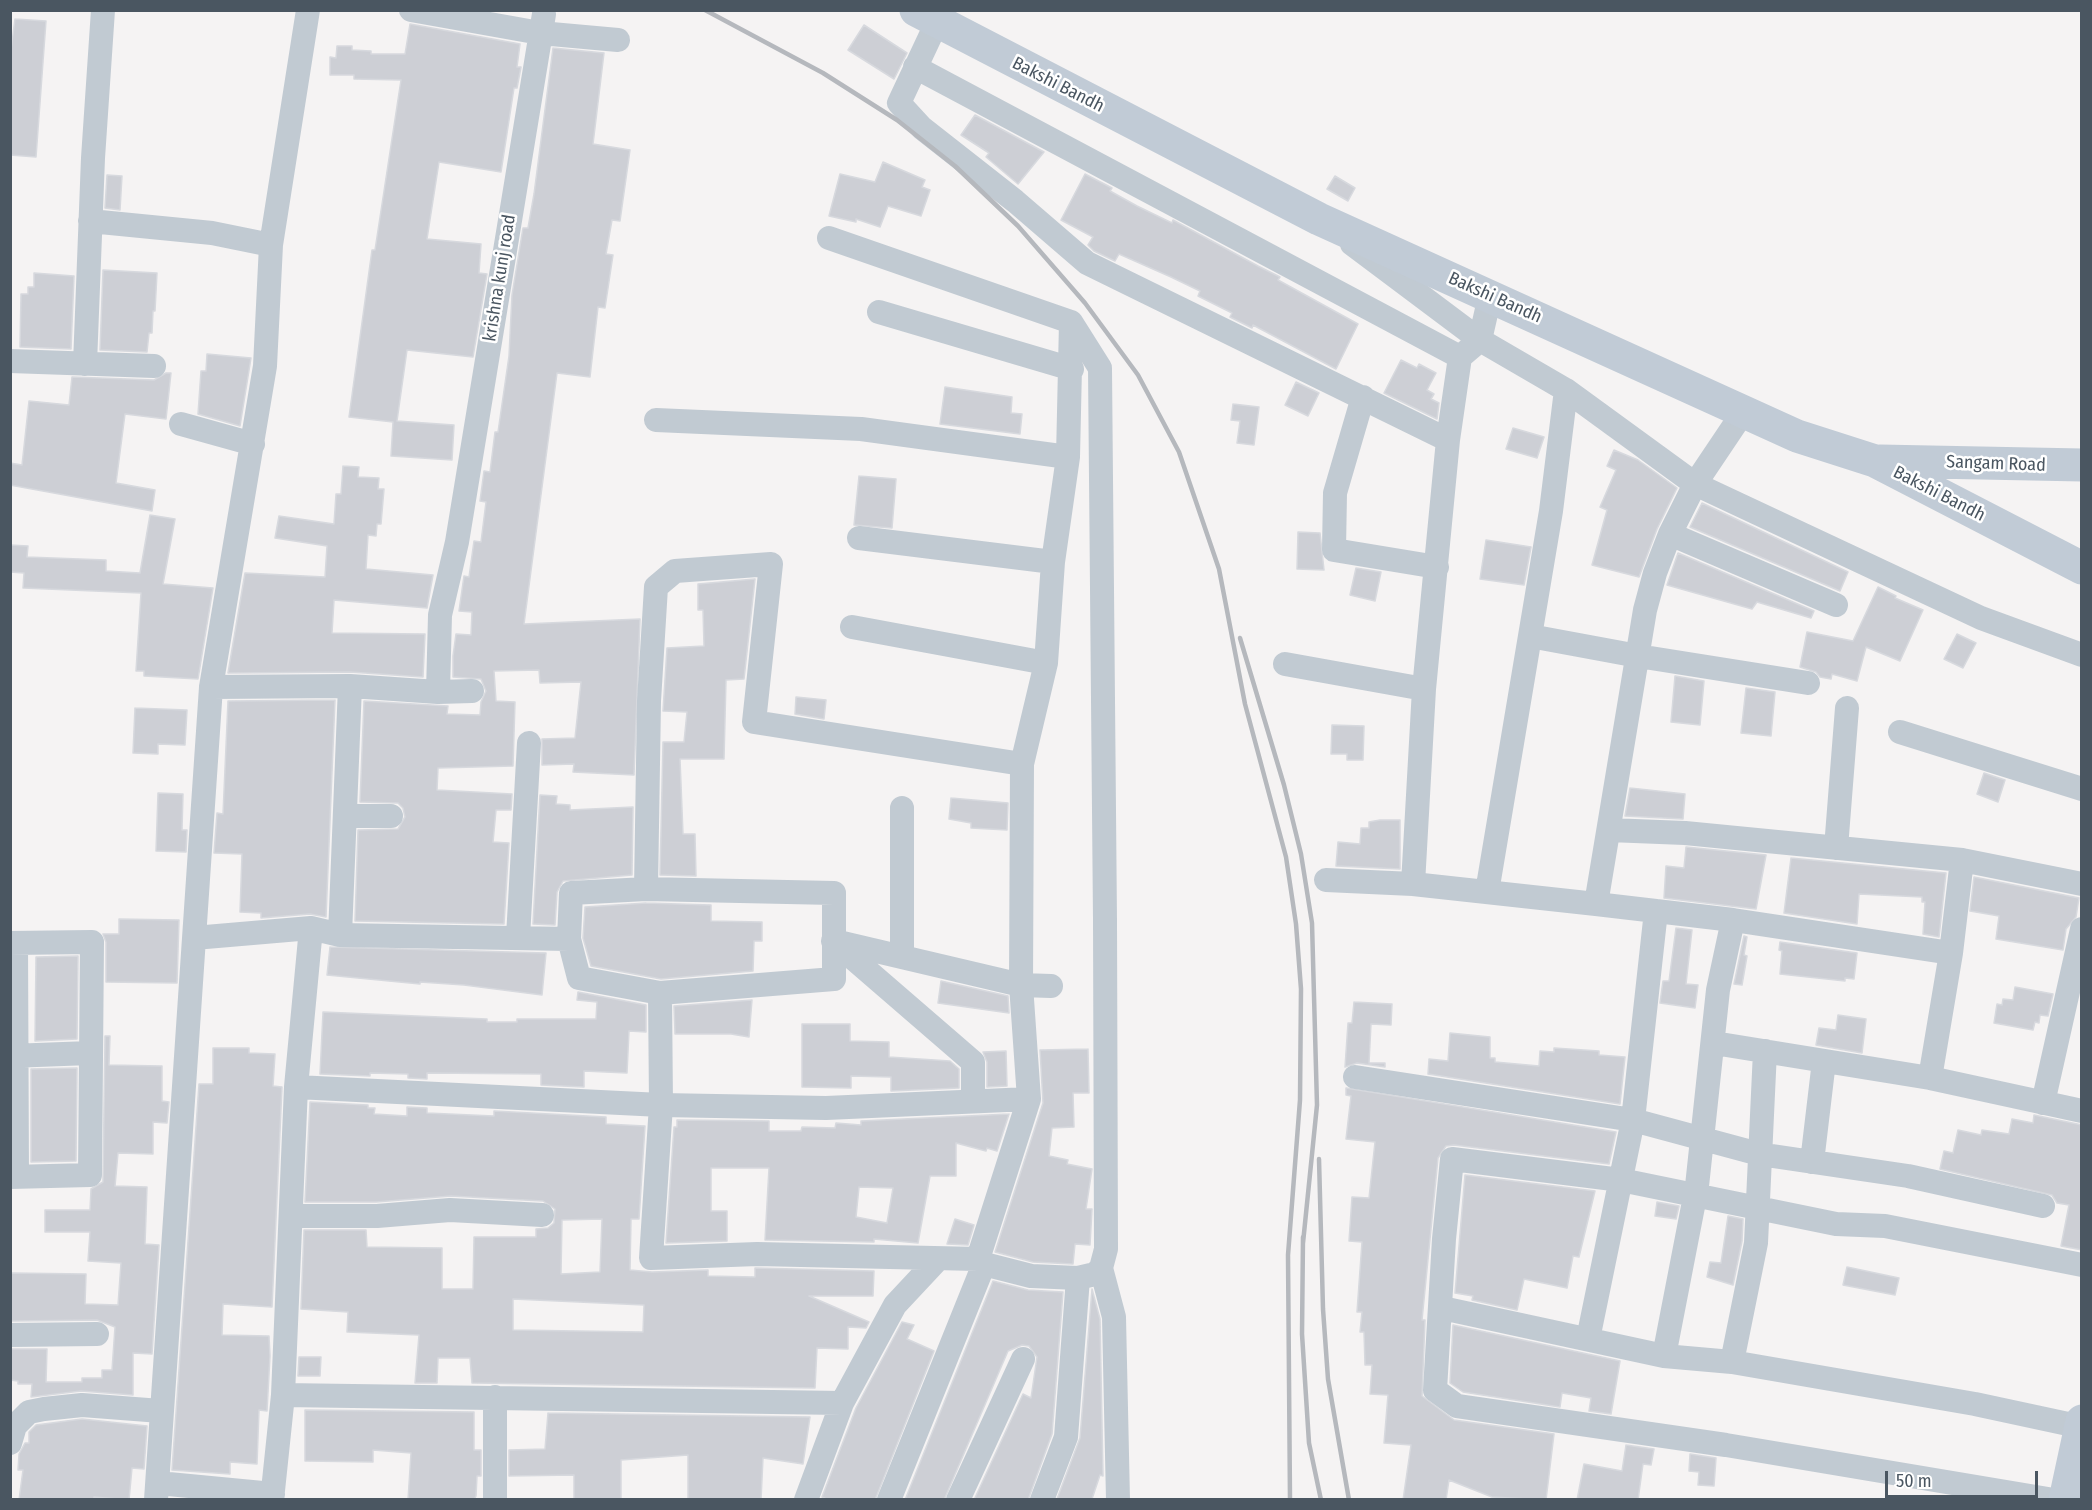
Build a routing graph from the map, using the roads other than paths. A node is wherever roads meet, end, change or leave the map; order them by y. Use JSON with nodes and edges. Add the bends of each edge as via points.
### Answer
{"nodes":[{"id":1,"x":103,"y":10,"type":"edge"},
{"id":2,"x":309,"y":10,"type":"edge"},
{"id":3,"x":411,"y":10,"type":"edge"},
{"id":4,"x":926,"y":16,"type":"edge"},
{"id":5,"x":542,"y":23,"type":"junction"},
{"id":6,"x":618,"y":40,"type":"dead end"},
{"id":7,"x":915,"y":67,"type":"junction"},
{"id":8,"x":1319,"y":219,"type":"junction"},
{"id":9,"x":90,"y":221,"type":"junction"},
{"id":10,"x":830,"y":238,"type":"dead end"},
{"id":11,"x":271,"y":245,"type":"junction"},
{"id":12,"x":1490,"y":296,"type":"junction"},
{"id":13,"x":879,"y":312,"type":"dead end"},
{"id":14,"x":1071,"y":322,"type":"junction"},
{"id":15,"x":1480,"y":340,"type":"junction"},
{"id":16,"x":1460,"y":357,"type":"junction"},
{"id":17,"x":10,"y":360,"type":"edge"},
{"id":18,"x":85,"y":364,"type":"junction"},
{"id":19,"x":154,"y":366,"type":"dead end"},
{"id":20,"x":1072,"y":369,"type":"junction"},
{"id":21,"x":1566,"y":390,"type":"junction"},
{"id":22,"x":1363,"y":397,"type":"junction"},
{"id":23,"x":1744,"y":411,"type":"junction"},
{"id":24,"x":656,"y":420,"type":"dead end"},
{"id":25,"x":181,"y":424,"type":"dead end"},
{"id":26,"x":1448,"y":440,"type":"junction"},
{"id":27,"x":253,"y":444,"type":"junction"},
{"id":28,"x":1068,"y":457,"type":"junction"},
{"id":29,"x":1875,"y":461,"type":"junction"},
{"id":30,"x":2082,"y":465,"type":"edge"},
{"id":31,"x":1695,"y":484,"type":"junction"},
{"id":32,"x":1670,"y":534,"type":"junction"},
{"id":33,"x":859,"y":538,"type":"dead end"},
{"id":34,"x":1053,"y":562,"type":"junction"},
{"id":35,"x":1437,"y":567,"type":"junction"},
{"id":36,"x":2082,"y":568,"type":"edge"},
{"id":37,"x":1836,"y":604,"type":"dead end"},
{"id":38,"x":852,"y":627,"type":"dead end"},
{"id":39,"x":1530,"y":636,"type":"junction"},
{"id":40,"x":2082,"y":655,"type":"edge"},
{"id":41,"x":1638,"y":656,"type":"junction"},
{"id":42,"x":1046,"y":663,"type":"junction"},
{"id":43,"x":1285,"y":664,"type":"dead end"},
{"id":44,"x":1808,"y":683,"type":"dead end"},
{"id":45,"x":350,"y":686,"type":"junction"},
{"id":46,"x":211,"y":687,"type":"junction"},
{"id":47,"x":1424,"y":689,"type":"junction"},
{"id":48,"x":472,"y":691,"type":"dead end"},
{"id":49,"x":438,"y":692,"type":"junction"},
{"id":50,"x":1846,"y":708,"type":"dead end"},
{"id":51,"x":1900,"y":732,"type":"dead end"},
{"id":52,"x":529,"y":743,"type":"dead end"},
{"id":53,"x":1022,"y":764,"type":"junction"},
{"id":54,"x":2082,"y":789,"type":"edge"},
{"id":55,"x":902,"y":808,"type":"dead end"},
{"id":56,"x":346,"y":816,"type":"junction"},
{"id":57,"x":391,"y":816,"type":"dead end"},
{"id":58,"x":1609,"y":830,"type":"junction"},
{"id":59,"x":1836,"y":848,"type":"junction"},
{"id":60,"x":1962,"y":860,"type":"junction"},
{"id":61,"x":1326,"y":880,"type":"dead end"},
{"id":62,"x":1413,"y":884,"type":"junction"},
{"id":63,"x":2082,"y":884,"type":"edge"},
{"id":64,"x":646,"y":888,"type":"junction"},
{"id":65,"x":1487,"y":892,"type":"junction"},
{"id":66,"x":1596,"y":904,"type":"junction"},
{"id":67,"x":1656,"y":911,"type":"junction"},
{"id":68,"x":1732,"y":920,"type":"junction"},
{"id":69,"x":311,"y":928,"type":"junction"},
{"id":70,"x":2082,"y":929,"type":"edge"},
{"id":71,"x":340,"y":935,"type":"junction"},
{"id":72,"x":518,"y":937,"type":"junction"},
{"id":73,"x":194,"y":938,"type":"junction"},
{"id":74,"x":569,"y":939,"type":"junction"},
{"id":75,"x":833,"y":941,"type":"junction"},
{"id":76,"x":13,"y":943,"type":"edge"},
{"id":77,"x":1951,"y":953,"type":"junction"},
{"id":78,"x":902,"y":955,"type":"junction"},
{"id":79,"x":1021,"y":985,"type":"junction"},
{"id":80,"x":1051,"y":986,"type":"dead end"},
{"id":81,"x":660,"y":993,"type":"junction"},
{"id":82,"x":1714,"y":1043,"type":"junction"},
{"id":83,"x":1765,"y":1051,"type":"junction"},
{"id":84,"x":90,"y":1053,"type":"junction"},
{"id":85,"x":13,"y":1055,"type":"edge"},
{"id":86,"x":1824,"y":1061,"type":"junction"},
{"id":87,"x":1355,"y":1077,"type":"dead end"},
{"id":88,"x":1930,"y":1078,"type":"junction"},
{"id":89,"x":296,"y":1087,"type":"junction"},
{"id":90,"x":1029,"y":1099,"type":"junction"},
{"id":91,"x":973,"y":1101,"type":"junction"},
{"id":92,"x":2043,"y":1103,"type":"junction"},
{"id":93,"x":661,"y":1106,"type":"junction"},
{"id":94,"x":2082,"y":1112,"type":"edge"},
{"id":95,"x":1633,"y":1120,"type":"junction"},
{"id":96,"x":1702,"y":1138,"type":"junction"},
{"id":97,"x":1759,"y":1154,"type":"junction"},
{"id":98,"x":1812,"y":1162,"type":"junction"},
{"id":99,"x":14,"y":1177,"type":"edge"},
{"id":100,"x":1621,"y":1180,"type":"junction"},
{"id":101,"x":1695,"y":1197,"type":"junction"},
{"id":102,"x":2043,"y":1206,"type":"dead end"},
{"id":103,"x":1758,"y":1209,"type":"junction"},
{"id":104,"x":542,"y":1215,"type":"dead end"},
{"id":105,"x":292,"y":1216,"type":"junction"},
{"id":106,"x":938,"y":1259,"type":"junction"},
{"id":107,"x":981,"y":1262,"type":"junction"},
{"id":108,"x":2082,"y":1265,"type":"edge"},
{"id":109,"x":1101,"y":1268,"type":"junction"},
{"id":110,"x":1078,"y":1278,"type":"junction"},
{"id":111,"x":1442,"y":1308,"type":"junction"},
{"id":112,"x":97,"y":1334,"type":"dead end"},
{"id":113,"x":10,"y":1335,"type":"edge"},
{"id":114,"x":1588,"y":1339,"type":"junction"},
{"id":115,"x":1664,"y":1356,"type":"junction"},
{"id":116,"x":1023,"y":1359,"type":"dead end"},
{"id":117,"x":1732,"y":1362,"type":"junction"},
{"id":118,"x":283,"y":1395,"type":"junction"},
{"id":119,"x":495,"y":1396,"type":"junction"},
{"id":120,"x":842,"y":1403,"type":"junction"},
{"id":121,"x":161,"y":1411,"type":"junction"},
{"id":122,"x":2081,"y":1425,"type":"edge"},
{"id":123,"x":10,"y":1443,"type":"edge"},
{"id":124,"x":157,"y":1491,"type":"edge"},
{"id":125,"x":273,"y":1497,"type":"edge"},
{"id":126,"x":495,"y":1500,"type":"edge"},
{"id":127,"x":806,"y":1500,"type":"edge"},
{"id":128,"x":889,"y":1500,"type":"edge"},
{"id":129,"x":958,"y":1500,"type":"edge"},
{"id":130,"x":1042,"y":1500,"type":"edge"},
{"id":131,"x":1118,"y":1500,"type":"edge"},
{"id":132,"x":2054,"y":1500,"type":"edge"},
{"id":133,"x":2066,"y":1500,"type":"edge"}],
"edges":[{"from":1,"to":9,"type":"street"},
{"from":2,"to":11,"type":"street"},
{"from":3,"to":5,"type":"street"},
{"from":4,"to":7,"type":"street"},
{"from":4,"to":8,"type":"main road","name":"Bakshi Bandh"},
{"from":5,"to":6,"type":"street"},
{"from":5,"to":49,"type":"street","name":"krishna kunj road","via":[[457,542],[440,615]]},
{"from":7,"to":16,"type":"street"},
{"from":7,"to":22,"type":"street","via":[[899,103],[922,128],[1087,263]]},
{"from":8,"to":12,"type":"main road","name":"Bakshi Bandh"},
{"from":8,"to":15,"type":"street"},
{"from":9,"to":11,"type":"street","via":[[212,233]]},
{"from":9,"to":18,"type":"street"},
{"from":10,"to":14,"type":"street"},
{"from":11,"to":27,"type":"street","via":[[265,366]]},
{"from":12,"to":15,"type":"street"},
{"from":12,"to":23,"type":"main road","name":"Bakshi Bandh"},
{"from":13,"to":20,"type":"street"},
{"from":14,"to":20,"type":"street"},
{"from":14,"to":109,"type":"street","via":[[1100,368],[1106,932],[1106,1249]]},
{"from":15,"to":16,"type":"street"},
{"from":15,"to":21,"type":"street"},
{"from":16,"to":26,"type":"street"},
{"from":17,"to":18,"type":"street"},
{"from":18,"to":19,"type":"street"},
{"from":20,"to":28,"type":"street"},
{"from":21,"to":31,"type":"street"},
{"from":21,"to":39,"type":"street"},
{"from":22,"to":26,"type":"street"},
{"from":22,"to":35,"type":"street","via":[[1335,493],[1334,550]]},
{"from":23,"to":29,"type":"main road","name":"Bakshi Bandh","via":[[1797,436]]},
{"from":23,"to":31,"type":"street"},
{"from":24,"to":28,"type":"street","via":[[861,429]]},
{"from":25,"to":27,"type":"street"},
{"from":26,"to":35,"type":"street"},
{"from":27,"to":46,"type":"street"},
{"from":28,"to":34,"type":"street"},
{"from":29,"to":30,"type":"main road","name":"Sangam Road"},
{"from":29,"to":36,"type":"main road","name":"Bakshi Bandh"},
{"from":31,"to":32,"type":"street"},
{"from":31,"to":40,"type":"street","via":[[1982,618]]},
{"from":32,"to":37,"type":"street"},
{"from":32,"to":41,"type":"street","via":[[1645,610]]},
{"from":33,"to":34,"type":"street"},
{"from":34,"to":42,"type":"street"},
{"from":35,"to":47,"type":"street"},
{"from":38,"to":42,"type":"street"},
{"from":39,"to":41,"type":"street"},
{"from":39,"to":65,"type":"street"},
{"from":41,"to":44,"type":"street"},
{"from":41,"to":58,"type":"street"},
{"from":42,"to":53,"type":"street"},
{"from":43,"to":47,"type":"street"},
{"from":45,"to":46,"type":"street"},
{"from":45,"to":49,"type":"street"},
{"from":45,"to":56,"type":"street"},
{"from":46,"to":73,"type":"street"},
{"from":47,"to":62,"type":"street"},
{"from":48,"to":49,"type":"street"},
{"from":50,"to":59,"type":"street"},
{"from":51,"to":54,"type":"street"},
{"from":52,"to":72,"type":"street"},
{"from":53,"to":64,"type":"street","via":[[754,722],[771,564],[675,571],[656,587],[649,701]]},
{"from":53,"to":79,"type":"street"},
{"from":55,"to":78,"type":"street"},
{"from":56,"to":57,"type":"street"},
{"from":56,"to":71,"type":"street"},
{"from":58,"to":59,"type":"street","via":[[1685,833]]},
{"from":58,"to":66,"type":"street"},
{"from":59,"to":60,"type":"street"},
{"from":60,"to":63,"type":"street"},
{"from":60,"to":77,"type":"street"},
{"from":61,"to":62,"type":"street"},
{"from":62,"to":65,"type":"street"},
{"from":64,"to":74,"type":"street","via":[[571,893]]},
{"from":64,"to":75,"type":"street","via":[[834,893]]},
{"from":65,"to":66,"type":"street"},
{"from":66,"to":67,"type":"street"},
{"from":67,"to":68,"type":"street"},
{"from":67,"to":95,"type":"street"},
{"from":68,"to":77,"type":"street"},
{"from":68,"to":82,"type":"street","via":[[1720,980]]},
{"from":69,"to":71,"type":"street"},
{"from":69,"to":73,"type":"street"},
{"from":69,"to":89,"type":"street"},
{"from":70,"to":92,"type":"street"},
{"from":71,"to":72,"type":"street"},
{"from":72,"to":74,"type":"street"},
{"from":73,"to":121,"type":"street"},
{"from":74,"to":81,"type":"street","via":[[579,978]]},
{"from":75,"to":78,"type":"street"},
{"from":75,"to":81,"type":"street","via":[[834,979]]},
{"from":75,"to":91,"type":"street","via":[[973,1062]]},
{"from":76,"to":84,"type":"street","via":[[92,942]]},
{"from":76,"to":85,"type":"street"},
{"from":77,"to":88,"type":"street"},
{"from":78,"to":79,"type":"street"},
{"from":79,"to":80,"type":"street"},
{"from":79,"to":90,"type":"street"},
{"from":81,"to":93,"type":"street"},
{"from":82,"to":83,"type":"street"},
{"from":82,"to":96,"type":"street"},
{"from":83,"to":86,"type":"street"},
{"from":83,"to":97,"type":"street"},
{"from":84,"to":85,"type":"street"},
{"from":84,"to":99,"type":"street","via":[[90,1175]]},
{"from":85,"to":99,"type":"street"},
{"from":86,"to":88,"type":"street"},
{"from":86,"to":98,"type":"street"},
{"from":87,"to":95,"type":"street"},
{"from":88,"to":92,"type":"street"},
{"from":89,"to":93,"type":"street"},
{"from":89,"to":105,"type":"street"},
{"from":90,"to":91,"type":"street"},
{"from":90,"to":107,"type":"street"},
{"from":91,"to":93,"type":"street","via":[[826,1108]]},
{"from":92,"to":94,"type":"street"},
{"from":93,"to":106,"type":"street","via":[[651,1258],[757,1254]]},
{"from":95,"to":96,"type":"street"},
{"from":95,"to":100,"type":"street"},
{"from":96,"to":97,"type":"street"},
{"from":96,"to":101,"type":"street"},
{"from":97,"to":98,"type":"street"},
{"from":97,"to":103,"type":"street"},
{"from":98,"to":102,"type":"street","via":[[1908,1176]]},
{"from":100,"to":101,"type":"street"},
{"from":100,"to":111,"type":"street","via":[[1452,1159]]},
{"from":100,"to":114,"type":"street"},
{"from":101,"to":103,"type":"street"},
{"from":101,"to":115,"type":"street"},
{"from":103,"to":108,"type":"street","via":[[1836,1224],[1885,1226]]},
{"from":103,"to":117,"type":"street","via":[[1756,1243]]},
{"from":104,"to":105,"type":"street","via":[[450,1210],[377,1216]]},
{"from":105,"to":118,"type":"street"},
{"from":106,"to":107,"type":"street"},
{"from":106,"to":120,"type":"street","via":[[895,1305]]},
{"from":107,"to":110,"type":"street","via":[[1031,1276]]},
{"from":107,"to":128,"type":"street"},
{"from":109,"to":110,"type":"street","via":[[1095,1274]]},
{"from":109,"to":131,"type":"street","via":[[1114,1317]]},
{"from":110,"to":130,"type":"street","via":[[1066,1437]]},
{"from":111,"to":114,"type":"street"},
{"from":111,"to":132,"type":"street","via":[[1435,1390],[1457,1406],[1714,1443]]},
{"from":112,"to":113,"type":"street"},
{"from":114,"to":115,"type":"street"},
{"from":115,"to":117,"type":"street"},
{"from":116,"to":129,"type":"street"},
{"from":117,"to":122,"type":"street"},
{"from":118,"to":119,"type":"street"},
{"from":118,"to":125,"type":"street"},
{"from":119,"to":120,"type":"street"},
{"from":119,"to":126,"type":"street"},
{"from":120,"to":127,"type":"street"},
{"from":121,"to":123,"type":"street","via":[[82,1405],[29,1412],[15,1426]]},
{"from":121,"to":124,"type":"street"},
{"from":122,"to":133,"type":"main road"},
{"from":124,"to":125,"type":"street"}]}
